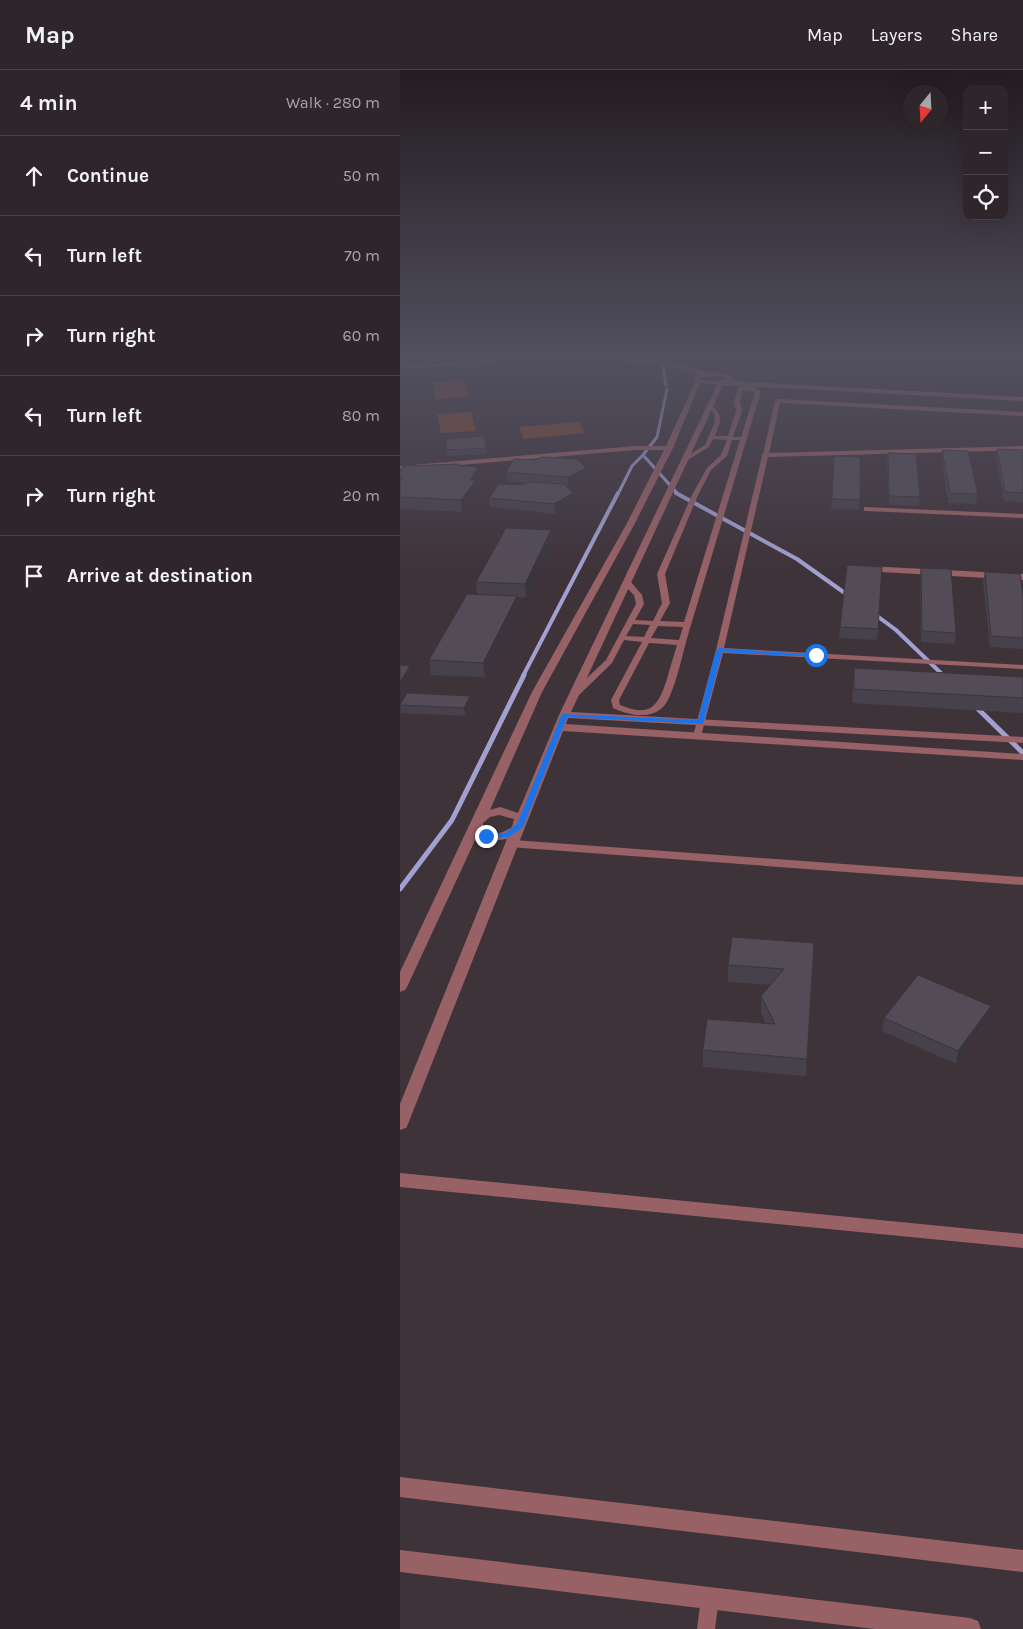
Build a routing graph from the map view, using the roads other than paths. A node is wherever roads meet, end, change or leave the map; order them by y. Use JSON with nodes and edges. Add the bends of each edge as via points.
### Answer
{"nodes":[{"id":1,"x":679,"y":427,"type":"edge"},
{"id":2,"x":699,"y":427,"type":"edge"},
{"id":3,"x":747,"y":427,"type":"edge"},
{"id":4,"x":771,"y":427,"type":"edge"},
{"id":5,"x":715,"y":428,"type":"joint"},
{"id":6,"x":732,"y":429,"type":"junction"},
{"id":7,"x":746,"y":430,"type":"junction"},
{"id":8,"x":711,"y":438,"type":"junction"},
{"id":9,"x":729,"y":438,"type":"junction"},
{"id":10,"x":744,"y":439,"type":"junction"},
{"id":11,"x":670,"y":448,"type":"junction"},
{"id":12,"x":1023,"y":448,"type":"edge"},
{"id":13,"x":764,"y":455,"type":"junction"},
{"id":14,"x":684,"y":460,"type":"junction"},
{"id":15,"x":400,"y":468,"type":"edge"},
{"id":16,"x":867,"y":509,"type":"dead end"},
{"id":17,"x":1023,"y":516,"type":"edge"},
{"id":18,"x":857,"y":569,"type":"edge"},
{"id":19,"x":1023,"y":577,"type":"edge"},
{"id":20,"x":627,"y":583,"type":"junction"},
{"id":21,"x":631,"y":622,"type":"junction"},
{"id":22,"x":657,"y":623,"type":"junction"},
{"id":23,"x":688,"y":625,"type":"junction"},
{"id":24,"x":623,"y":638,"type":"junction"},
{"id":25,"x":649,"y":640,"type":"junction"},
{"id":26,"x":682,"y":643,"type":"junction"},
{"id":27,"x":720,"y":650,"type":"junction"},
{"id":28,"x":1023,"y":667,"type":"edge"},
{"id":29,"x":574,"y":696,"type":"junction"},
{"id":30,"x":564,"y":715,"type":"junction"},
{"id":31,"x":700,"y":722,"type":"junction"},
{"id":32,"x":559,"y":727,"type":"junction"},
{"id":33,"x":697,"y":736,"type":"junction"},
{"id":34,"x":1023,"y":740,"type":"edge"},
{"id":35,"x":1023,"y":757,"type":"edge"},
{"id":36,"x":478,"y":822,"type":"junction"},
{"id":37,"x":519,"y":825,"type":"junction"},
{"id":38,"x":513,"y":844,"type":"junction"},
{"id":39,"x":1023,"y":881,"type":"edge"},
{"id":40,"x":400,"y":987,"type":"edge"},
{"id":41,"x":400,"y":1124,"type":"edge"},
{"id":42,"x":400,"y":1180,"type":"edge"},
{"id":43,"x":1023,"y":1241,"type":"edge"},
{"id":44,"x":400,"y":1487,"type":"edge"},
{"id":45,"x":400,"y":1561,"type":"edge"},
{"id":46,"x":1023,"y":1561,"type":"edge"},
{"id":47,"x":710,"y":1598,"type":"junction"},
{"id":48,"x":706,"y":1629,"type":"edge"},
{"id":49,"x":970,"y":1629,"type":"edge"}],
"edges":[{"from":1,"to":11,"type":"street"},
{"from":2,"to":14,"type":"street"},
{"from":3,"to":7,"type":"lane"},
{"from":4,"to":13,"type":"lane"},
{"from":5,"to":6,"type":"lane"},
{"from":5,"to":8,"type":"lane"},
{"from":6,"to":7,"type":"lane"},
{"from":6,"to":9,"type":"lane"},
{"from":7,"to":10,"type":"lane"},
{"from":8,"to":9,"type":"lane"},
{"from":8,"to":14,"type":"lane","via":[[703,450]]},
{"from":9,"to":10,"type":"lane"},
{"from":9,"to":22,"type":"lane","via":[[724,456],[709,469],[695,494],[662,574],[667,598]]},
{"from":10,"to":23,"type":"lane"},
{"from":11,"to":15,"type":"street"},
{"from":11,"to":36,"type":"street","via":[[537,692]]},
{"from":12,"to":13,"type":"lane"},
{"from":13,"to":27,"type":"lane"},
{"from":14,"to":20,"type":"street"},
{"from":16,"to":17,"type":"street"},
{"from":18,"to":19,"type":"street"},
{"from":20,"to":21,"type":"lane","via":[[638,595],[640,604]]},
{"from":20,"to":29,"type":"street"},
{"from":21,"to":22,"type":"lane"},
{"from":21,"to":24,"type":"lane"},
{"from":22,"to":23,"type":"lane"},
{"from":22,"to":25,"type":"lane"},
{"from":23,"to":26,"type":"lane"},
{"from":24,"to":25,"type":"lane"},
{"from":24,"to":29,"type":"lane","via":[[609,661]]},
{"from":25,"to":26,"type":"lane"},
{"from":25,"to":26,"type":"lane","via":[[615,700],[616,706],[626,711],[652,711],[661,706]]},
{"from":27,"to":28,"type":"lane"},
{"from":27,"to":31,"type":"lane"},
{"from":29,"to":30,"type":"street"},
{"from":30,"to":31,"type":"street"},
{"from":30,"to":32,"type":"street"},
{"from":31,"to":33,"type":"lane"},
{"from":31,"to":34,"type":"street"},
{"from":32,"to":33,"type":"street"},
{"from":32,"to":37,"type":"street"},
{"from":33,"to":35,"type":"street"},
{"from":36,"to":37,"type":"street","via":[[486,814],[500,811],[514,814]]},
{"from":36,"to":37,"type":"street","via":[[480,833],[492,837],[507,835]]},
{"from":36,"to":40,"type":"street"},
{"from":37,"to":38,"type":"street"},
{"from":38,"to":39,"type":"street"},
{"from":38,"to":41,"type":"street"},
{"from":42,"to":43,"type":"street"},
{"from":44,"to":46,"type":"street"},
{"from":45,"to":47,"type":"street"},
{"from":47,"to":48,"type":"lane"},
{"from":47,"to":49,"type":"street"}]}
